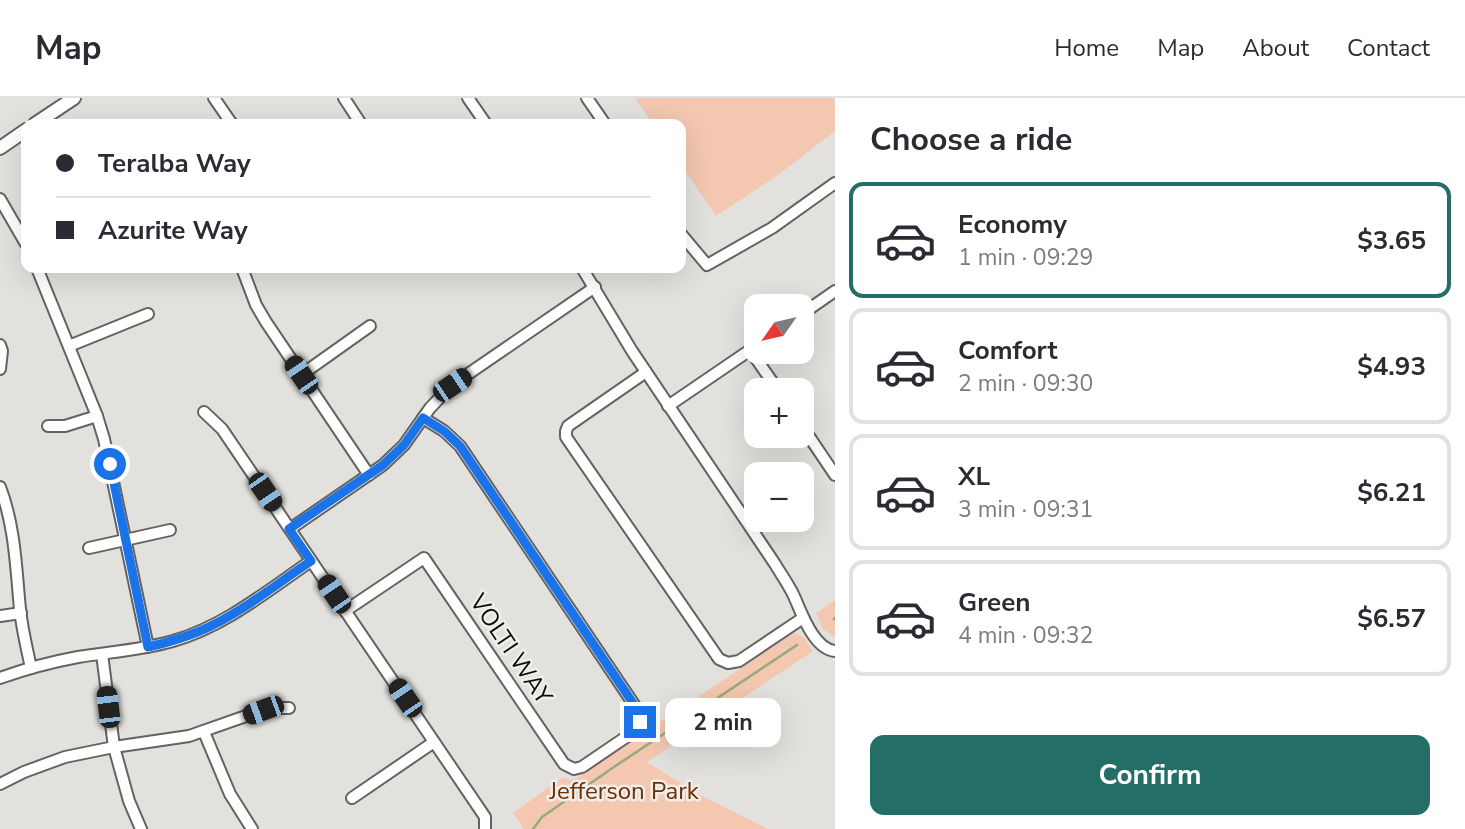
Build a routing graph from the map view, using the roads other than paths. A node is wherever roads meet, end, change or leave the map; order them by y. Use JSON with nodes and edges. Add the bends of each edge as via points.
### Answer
{"nodes":[{"id":1,"x":74,"y":98,"type":"edge"},
{"id":2,"x":214,"y":98,"type":"edge"},
{"id":3,"x":344,"y":98,"type":"edge"},
{"id":4,"x":468,"y":98,"type":"edge"},
{"id":5,"x":587,"y":98,"type":"edge"},
{"id":6,"x":42,"y":119,"type":"edge"},
{"id":7,"x":229,"y":119,"type":"edge"},
{"id":8,"x":358,"y":119,"type":"edge"},
{"id":9,"x":483,"y":119,"type":"edge"},
{"id":10,"x":602,"y":119,"type":"edge"},
{"id":11,"x":21,"y":133,"type":"edge"},
{"id":12,"x":0,"y":148,"type":"edge"},
{"id":13,"x":835,"y":183,"type":"edge"},
{"id":14,"x":0,"y":198,"type":"edge"},
{"id":15,"x":21,"y":235,"type":"edge"},
{"id":16,"x":686,"y":240,"type":"edge"},
{"id":17,"x":39,"y":273,"type":"edge"},
{"id":18,"x":244,"y":273,"type":"edge"},
{"id":19,"x":585,"y":273,"type":"edge"},
{"id":20,"x":595,"y":287,"type":"junction"},
{"id":21,"x":833,"y":297,"type":"edge"},
{"id":22,"x":814,"y":307,"type":"edge"},
{"id":23,"x":148,"y":314,"type":"dead end"},
{"id":24,"x":370,"y":326,"type":"dead end"},
{"id":25,"x":0,"y":345,"type":"edge"},
{"id":26,"x":69,"y":346,"type":"junction"},
{"id":27,"x":744,"y":354,"type":"edge"},
{"id":28,"x":0,"y":369,"type":"edge"},
{"id":29,"x":646,"y":372,"type":"junction"},
{"id":30,"x":301,"y":375,"type":"junction"},
{"id":31,"x":668,"y":406,"type":"junction"},
{"id":32,"x":204,"y":412,"type":"dead end"},
{"id":33,"x":97,"y":416,"type":"junction"},
{"id":34,"x":423,"y":418,"type":"junction"},
{"id":35,"x":48,"y":426,"type":"dead end"},
{"id":36,"x":814,"y":444,"type":"edge"},
{"id":37,"x":369,"y":475,"type":"junction"},
{"id":38,"x":835,"y":475,"type":"edge"},
{"id":39,"x":0,"y":487,"type":"edge"},
{"id":40,"x":5,"y":522,"type":"edge"},
{"id":41,"x":289,"y":529,"type":"junction"},
{"id":42,"x":170,"y":530,"type":"dead end"},
{"id":43,"x":126,"y":540,"type":"junction"},
{"id":44,"x":89,"y":548,"type":"dead end"},
{"id":45,"x":311,"y":561,"type":"junction"},
{"id":46,"x":345,"y":611,"type":"junction"},
{"id":47,"x":21,"y":613,"type":"junction"},
{"id":48,"x":0,"y":616,"type":"edge"},
{"id":49,"x":803,"y":618,"type":"junction"},
{"id":50,"x":148,"y":647,"type":"junction"},
{"id":51,"x":835,"y":651,"type":"edge"},
{"id":52,"x":102,"y":654,"type":"junction"},
{"id":53,"x":31,"y":668,"type":"junction"},
{"id":54,"x":0,"y":678,"type":"edge"},
{"id":55,"x":289,"y":708,"type":"dead end"},
{"id":56,"x":204,"y":732,"type":"junction"},
{"id":57,"x":434,"y":742,"type":"junction"},
{"id":58,"x":114,"y":747,"type":"junction"},
{"id":59,"x":0,"y":784,"type":"edge"},
{"id":60,"x":352,"y":798,"type":"dead end"},
{"id":61,"x":141,"y":829,"type":"edge"},
{"id":62,"x":252,"y":829,"type":"edge"},
{"id":63,"x":485,"y":829,"type":"edge"}],
"edges":[{"from":1,"to":6,"type":"main road"},
{"from":2,"to":7,"type":"street"},
{"from":3,"to":8,"type":"street"},
{"from":4,"to":9,"type":"street"},
{"from":5,"to":10,"type":"street"},
{"from":11,"to":12,"type":"main road"},
{"from":13,"to":16,"type":"street","via":[[772,228],[707,265]]},
{"from":14,"to":15,"type":"street"},
{"from":17,"to":26,"type":"street"},
{"from":18,"to":30,"type":"street","via":[[256,305]]},
{"from":19,"to":20,"type":"street"},
{"from":20,"to":29,"type":"street"},
{"from":20,"to":34,"type":"street","via":[[452,385]]},
{"from":21,"to":22,"type":"street"},
{"from":23,"to":26,"type":"street"},
{"from":24,"to":30,"type":"street"},
{"from":25,"to":28,"type":"street"},
{"from":26,"to":33,"type":"street"},
{"from":27,"to":31,"type":"street"},
{"from":29,"to":31,"type":"street"},
{"from":29,"to":49,"type":"street","via":[[568,426],[566,437],[719,659],[739,661]]},
{"from":30,"to":37,"type":"street"},
{"from":31,"to":49,"type":"street","via":[[775,564]]},
{"from":32,"to":41,"type":"street","via":[[222,429]]},
{"from":33,"to":35,"type":"street"},
{"from":33,"to":43,"type":"street"},
{"from":34,"to":37,"type":"street","via":[[404,445]]},
{"from":34,"to":46,"type":"street","name":"VOLTI WAY","via":[[460,446],[639,712],[640,722],[635,731],[582,767],[565,764],[424,558]]},
{"from":36,"to":38,"type":"street"},
{"from":37,"to":41,"type":"street"},
{"from":39,"to":40,"type":"street","via":[[7,506]]},
{"from":40,"to":47,"type":"street","via":[[16,556]]},
{"from":41,"to":45,"type":"street"},
{"from":42,"to":43,"type":"street"},
{"from":43,"to":44,"type":"street"},
{"from":43,"to":50,"type":"street"},
{"from":45,"to":46,"type":"street"},
{"from":45,"to":50,"type":"street","via":[[225,619]]},
{"from":46,"to":57,"type":"street"},
{"from":47,"to":48,"type":"street"},
{"from":47,"to":53,"type":"street"},
{"from":49,"to":51,"type":"street","via":[[820,643]]},
{"from":50,"to":52,"type":"street"},
{"from":52,"to":53,"type":"street"},
{"from":52,"to":58,"type":"street"},
{"from":53,"to":54,"type":"street"},
{"from":55,"to":56,"type":"street","via":[[263,710]]},
{"from":56,"to":58,"type":"street"},
{"from":56,"to":62,"type":"street","via":[[230,794]]},
{"from":57,"to":60,"type":"street"},
{"from":57,"to":63,"type":"street","via":[[485,817]]},
{"from":58,"to":59,"type":"street","via":[[55,760]]},
{"from":58,"to":61,"type":"street"}]}
